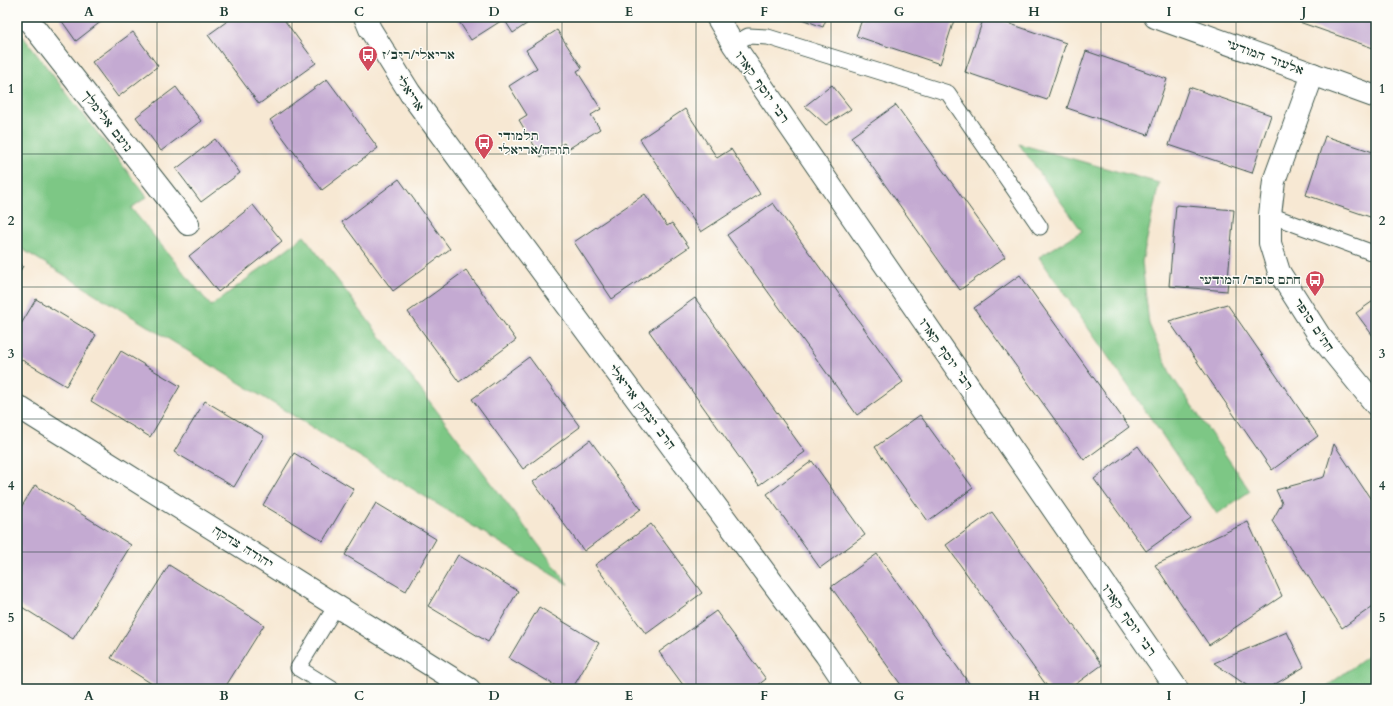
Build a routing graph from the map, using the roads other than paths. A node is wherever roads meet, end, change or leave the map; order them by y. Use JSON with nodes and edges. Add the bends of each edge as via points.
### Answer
{"nodes":[{"id":1,"x":26,"y":17,"type":"edge"},
{"id":2,"x":365,"y":17,"type":"edge"},
{"id":3,"x":717,"y":17,"type":"edge"},
{"id":4,"x":1155,"y":17,"type":"edge"},
{"id":5,"x":733,"y":44,"type":"junction"},
{"id":6,"x":1313,"y":74,"type":"junction"},
{"id":7,"x":1376,"y":97,"type":"edge"},
{"id":8,"x":433,"y":126,"type":"joint"},
{"id":9,"x":1270,"y":215,"type":"junction"},
{"id":10,"x":188,"y":224,"type":"dead end"},
{"id":11,"x":1040,"y":226,"type":"dead end"},
{"id":12,"x":1376,"y":254,"type":"edge"},
{"id":13,"x":1376,"y":405,"type":"edge"},
{"id":14,"x":17,"y":407,"type":"edge"},
{"id":15,"x":336,"y":606,"type":"junction"},
{"id":16,"x":332,"y":689,"type":"edge"},
{"id":17,"x":469,"y":689,"type":"edge"},
{"id":18,"x":849,"y":689,"type":"edge"},
{"id":19,"x":1177,"y":689,"type":"edge"}],
"edges":[{"from":1,"to":10,"type":"street","name":"נועם אלימלך"},
{"from":2,"to":8,"type":"street","name":"אריאלי","via":[[410,94]]},
{"from":3,"to":5,"type":"street","name":"רבי יוסף קארו"},
{"from":4,"to":6,"type":"street","name":"אלעזר המודעי"},
{"from":5,"to":11,"type":"lane","via":[[748,36],[768,37],[948,93]]},
{"from":5,"to":19,"type":"street","name":"רבי יוסף קארו"},
{"from":6,"to":7,"type":"street","name":"אלעזר המודעי"},
{"from":6,"to":9,"type":"street","name":"חת\"ם סופר","via":[[1274,181]]},
{"from":8,"to":18,"type":"street","name":"הרב יצחק אריאלי"},
{"from":9,"to":12,"type":"lane"},
{"from":9,"to":13,"type":"street","name":"חת\"ם סופר","via":[[1270,243],[1279,272],[1319,335]]},
{"from":14,"to":15,"type":"street","name":"יהודה צדקה"},
{"from":15,"to":16,"type":"lane","via":[[298,668]]},
{"from":15,"to":17,"type":"street","name":"יהודה צדקה"}]}
